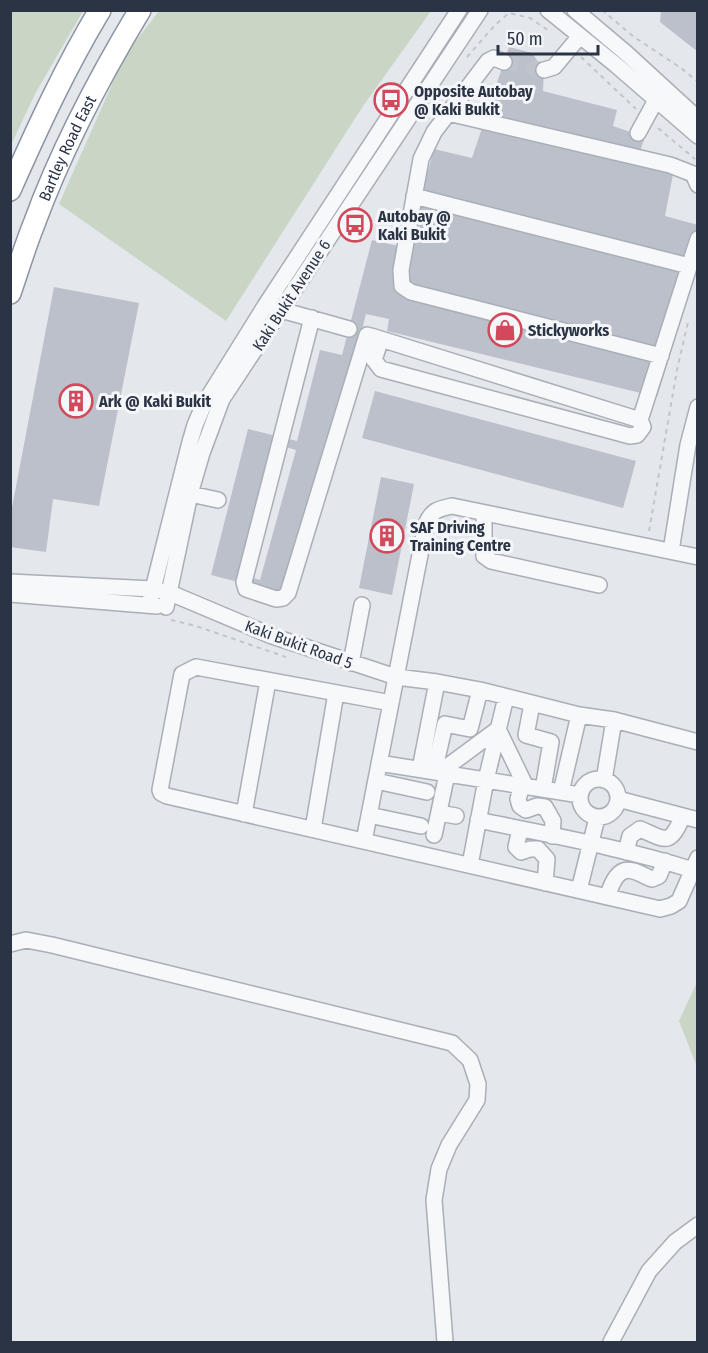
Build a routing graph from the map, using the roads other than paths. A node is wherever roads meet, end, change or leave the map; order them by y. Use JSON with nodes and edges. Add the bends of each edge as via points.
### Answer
{"nodes":[{"id":1,"x":100,"y":10,"type":"edge"},
{"id":2,"x":140,"y":10,"type":"edge"},
{"id":3,"x":459,"y":10,"type":"edge"},
{"id":4,"x":480,"y":10,"type":"edge"},
{"id":5,"x":548,"y":10,"type":"edge"},
{"id":6,"x":575,"y":10,"type":"edge"},
{"id":7,"x":575,"y":42,"type":"junction"},
{"id":8,"x":504,"y":62,"type":"tunnel mouth"},
{"id":9,"x":544,"y":70,"type":"dead end"},
{"id":10,"x":656,"y":100,"type":"junction"},
{"id":11,"x":448,"y":113,"type":"junction"},
{"id":12,"x":698,"y":119,"type":"edge"},
{"id":13,"x":638,"y":133,"type":"dead end"},
{"id":14,"x":698,"y":136,"type":"edge"},
{"id":15,"x":698,"y":185,"type":"edge"},
{"id":16,"x":10,"y":190,"type":"edge"},
{"id":17,"x":414,"y":196,"type":"junction"},
{"id":18,"x":698,"y":239,"type":"edge"},
{"id":19,"x":689,"y":266,"type":"junction"},
{"id":20,"x":10,"y":293,"type":"edge"},
{"id":21,"x":265,"y":306,"type":"junction"},
{"id":22,"x":283,"y":309,"type":"junction"},
{"id":23,"x":312,"y":318,"type":"junction"},
{"id":24,"x":364,"y":334,"type":"junction"},
{"id":25,"x":661,"y":356,"type":"junction"},
{"id":26,"x":698,"y":407,"type":"edge"},
{"id":27,"x":640,"y":420,"type":"junction"},
{"id":28,"x":184,"y":493,"type":"junction"},
{"id":29,"x":218,"y":500,"type":"dead end"},
{"id":30,"x":484,"y":513,"type":"junction"},
{"id":31,"x":671,"y":551,"type":"junction"},
{"id":32,"x":698,"y":557,"type":"edge"},
{"id":33,"x":10,"y":582,"type":"edge"},
{"id":34,"x":599,"y":585,"type":"dead end"},
{"id":35,"x":10,"y":594,"type":"edge"},
{"id":36,"x":160,"y":602,"type":"junction"},
{"id":37,"x":362,"y":605,"type":"dead end"},
{"id":38,"x":351,"y":663,"type":"junction"},
{"id":39,"x":396,"y":677,"type":"junction"},
{"id":40,"x":268,"y":681,"type":"junction"},
{"id":41,"x":437,"y":682,"type":"junction"},
{"id":42,"x":480,"y":690,"type":"junction"},
{"id":43,"x":336,"y":693,"type":"junction"},
{"id":44,"x":506,"y":697,"type":"junction"},
{"id":45,"x":391,"y":703,"type":"junction"},
{"id":46,"x":532,"y":704,"type":"junction"},
{"id":47,"x":579,"y":715,"type":"junction"},
{"id":48,"x":614,"y":720,"type":"junction"},
{"id":49,"x":498,"y":729,"type":"junction"},
{"id":50,"x":698,"y":742,"type":"edge"},
{"id":51,"x":379,"y":763,"type":"junction"},
{"id":52,"x":435,"y":772,"type":"junction"},
{"id":53,"x":486,"y":780,"type":"junction"},
{"id":54,"x":604,"y":780,"type":"junction"},
{"id":55,"x":376,"y":781,"type":"junction"},
{"id":56,"x":524,"y":786,"type":"junction"},
{"id":57,"x":543,"y":789,"type":"junction"},
{"id":58,"x":561,"y":792,"type":"junction"},
{"id":59,"x":580,"y":795,"type":"junction"},
{"id":60,"x":618,"y":799,"type":"junction"},
{"id":61,"x":439,"y":813,"type":"junction"},
{"id":62,"x":244,"y":814,"type":"junction"},
{"id":63,"x":369,"y":815,"type":"junction"},
{"id":64,"x":456,"y":816,"type":"dead end"},
{"id":65,"x":597,"y":818,"type":"junction"},
{"id":66,"x":690,"y":818,"type":"edge"},
{"id":67,"x":478,"y":820,"type":"junction"},
{"id":68,"x":313,"y":829,"type":"junction"},
{"id":69,"x":520,"y":829,"type":"junction"},
{"id":70,"x":434,"y":835,"type":"dead end"},
{"id":71,"x":552,"y":836,"type":"junction"},
{"id":72,"x":364,"y":841,"type":"junction"},
{"id":73,"x":591,"y":844,"type":"junction"},
{"id":74,"x":626,"y":852,"type":"junction"},
{"id":75,"x":665,"y":861,"type":"junction"},
{"id":76,"x":695,"y":864,"type":"edge"},
{"id":77,"x":470,"y":865,"type":"junction"},
{"id":78,"x":545,"y":882,"type":"junction"},
{"id":79,"x":579,"y":890,"type":"junction"},
{"id":80,"x":607,"y":897,"type":"junction"},
{"id":81,"x":10,"y":944,"type":"edge"},
{"id":82,"x":698,"y":1225,"type":"edge"},
{"id":83,"x":445,"y":1342,"type":"edge"},
{"id":84,"x":611,"y":1342,"type":"edge"}],
"edges":[{"from":1,"to":16,"type":"highway","via":[[40,122]]},
{"from":2,"to":20,"type":"highway","name":"Bartley Road East","via":[[70,139],[34,222]]},
{"from":3,"to":21,"type":"street","name":"Kaki Bukit Avenue 6"},
{"from":4,"to":22,"type":"street","name":"Kaki Bukit Avenue 6"},
{"from":5,"to":7,"type":"street"},
{"from":6,"to":12,"type":"street"},
{"from":7,"to":9,"type":"street","via":[[554,67]]},
{"from":7,"to":10,"type":"street","via":[[616,65]]},
{"from":8,"to":11,"type":"street","via":[[494,58],[488,61]]},
{"from":10,"to":13,"type":"street"},
{"from":10,"to":14,"type":"street"},
{"from":11,"to":15,"type":"street","via":[[670,165],[693,174]]},
{"from":11,"to":17,"type":"street","via":[[421,159]]},
{"from":17,"to":19,"type":"street"},
{"from":17,"to":25,"type":"street","via":[[401,270],[404,289]]},
{"from":18,"to":19,"type":"street"},
{"from":19,"to":25,"type":"street"},
{"from":21,"to":22,"type":"street"},
{"from":21,"to":28,"type":"street","name":"Kaki Bukit Avenue 6","via":[[195,424]]},
{"from":22,"to":23,"type":"street"},
{"from":22,"to":28,"type":"street","name":"Kaki Bukit Avenue 6","via":[[222,399]]},
{"from":23,"to":24,"type":"street"},
{"from":23,"to":24,"type":"street","via":[[244,582],[246,589],[276,599],[288,593]]},
{"from":24,"to":27,"type":"street"},
{"from":24,"to":27,"type":"street","via":[[376,366],[381,369],[630,436],[637,435],[643,427]]},
{"from":25,"to":27,"type":"street"},
{"from":26,"to":31,"type":"street"},
{"from":28,"to":29,"type":"street"},
{"from":28,"to":36,"type":"street","name":"Kaki Bukit Avenue 6"},
{"from":30,"to":31,"type":"street"},
{"from":30,"to":34,"type":"street","via":[[484,556],[491,561]]},
{"from":30,"to":39,"type":"street","via":[[452,506],[430,515]]},
{"from":31,"to":32,"type":"street"},
{"from":33,"to":36,"type":"street","name":"Kaki Bukit Road 5"},
{"from":35,"to":36,"type":"street","name":"Kaki Bukit Road 5"},
{"from":36,"to":38,"type":"street","name":"Kaki Bukit Road 5","via":[[203,608]]},
{"from":37,"to":38,"type":"street"},
{"from":38,"to":39,"type":"street","name":"Kaki Bukit Road 5"},
{"from":39,"to":41,"type":"street","name":"Kaki Bukit Road 5"},
{"from":39,"to":45,"type":"street"},
{"from":40,"to":43,"type":"street"},
{"from":40,"to":62,"type":"street"},
{"from":40,"to":62,"type":"street","via":[[196,667],[184,672],[160,785],[161,793],[167,796]]},
{"from":41,"to":42,"type":"street","name":"Kaki Bukit Road 5"},
{"from":41,"to":52,"type":"street","via":[[423,725]]},
{"from":42,"to":44,"type":"street","name":"Kaki Bukit Road 5"},
{"from":42,"to":52,"type":"street","via":[[470,729],[445,724]]},
{"from":43,"to":45,"type":"street"},
{"from":43,"to":68,"type":"street"},
{"from":44,"to":46,"type":"street","name":"Kaki Bukit Road 5"},
{"from":44,"to":49,"type":"street"},
{"from":45,"to":51,"type":"street"},
{"from":46,"to":47,"type":"street","name":"Kaki Bukit Road 5"},
{"from":46,"to":57,"type":"street","via":[[526,735],[551,742]]},
{"from":47,"to":48,"type":"street","name":"Kaki Bukit Road 5"},
{"from":47,"to":58,"type":"street","via":[[573,762]]},
{"from":48,"to":50,"type":"street","name":"Kaki Bukit Road 5"},
{"from":48,"to":54,"type":"street"},
{"from":49,"to":52,"type":"street"},
{"from":49,"to":53,"type":"street"},
{"from":49,"to":56,"type":"street"},
{"from":51,"to":52,"type":"street"},
{"from":51,"to":55,"type":"street"},
{"from":52,"to":53,"type":"street"},
{"from":52,"to":61,"type":"street"},
{"from":53,"to":56,"type":"street"},
{"from":53,"to":67,"type":"street"},
{"from":54,"to":59,"type":"street","via":[[586,784]]},
{"from":54,"to":60,"type":"street","via":[[615,787]]},
{"from":55,"to":63,"type":"street"},
{"from":55,"to":63,"type":"street","via":[[415,807]]},
{"from":56,"to":57,"type":"street"},
{"from":56,"to":71,"type":"street","via":[[518,799],[520,806],[526,810],[545,807],[553,821]]},
{"from":57,"to":58,"type":"street"},
{"from":58,"to":59,"type":"street"},
{"from":59,"to":65,"type":"street","via":[[585,813]]},
{"from":60,"to":65,"type":"street","via":[[614,811]]},
{"from":60,"to":66,"type":"street"},
{"from":61,"to":64,"type":"street"},
{"from":61,"to":70,"type":"street"},
{"from":62,"to":68,"type":"street"},
{"from":63,"to":72,"type":"street"},
{"from":65,"to":73,"type":"street"},
{"from":66,"to":74,"type":"street","via":[[669,838],[660,839],[640,829],[630,836]]},
{"from":67,"to":69,"type":"street"},
{"from":67,"to":77,"type":"street"},
{"from":68,"to":72,"type":"street"},
{"from":69,"to":71,"type":"street"},
{"from":69,"to":78,"type":"street","via":[[516,847],[521,852],[538,849],[547,859]]},
{"from":71,"to":73,"type":"street"},
{"from":72,"to":77,"type":"street"},
{"from":73,"to":74,"type":"street"},
{"from":73,"to":79,"type":"street"},
{"from":74,"to":75,"type":"street"},
{"from":75,"to":76,"type":"street"},
{"from":75,"to":80,"type":"street","via":[[659,876],[652,879],[631,870],[623,872],[614,879]]},
{"from":76,"to":80,"type":"street","via":[[678,901],[671,906],[660,909]]},
{"from":77,"to":78,"type":"street"},
{"from":78,"to":79,"type":"street"},
{"from":79,"to":80,"type":"street"},
{"from":81,"to":83,"type":"street","via":[[26,940],[52,945],[452,1043],[470,1060],[478,1084],[477,1100],[439,1169],[434,1200]]},
{"from":82,"to":84,"type":"street","via":[[675,1242],[649,1271]]}]}
